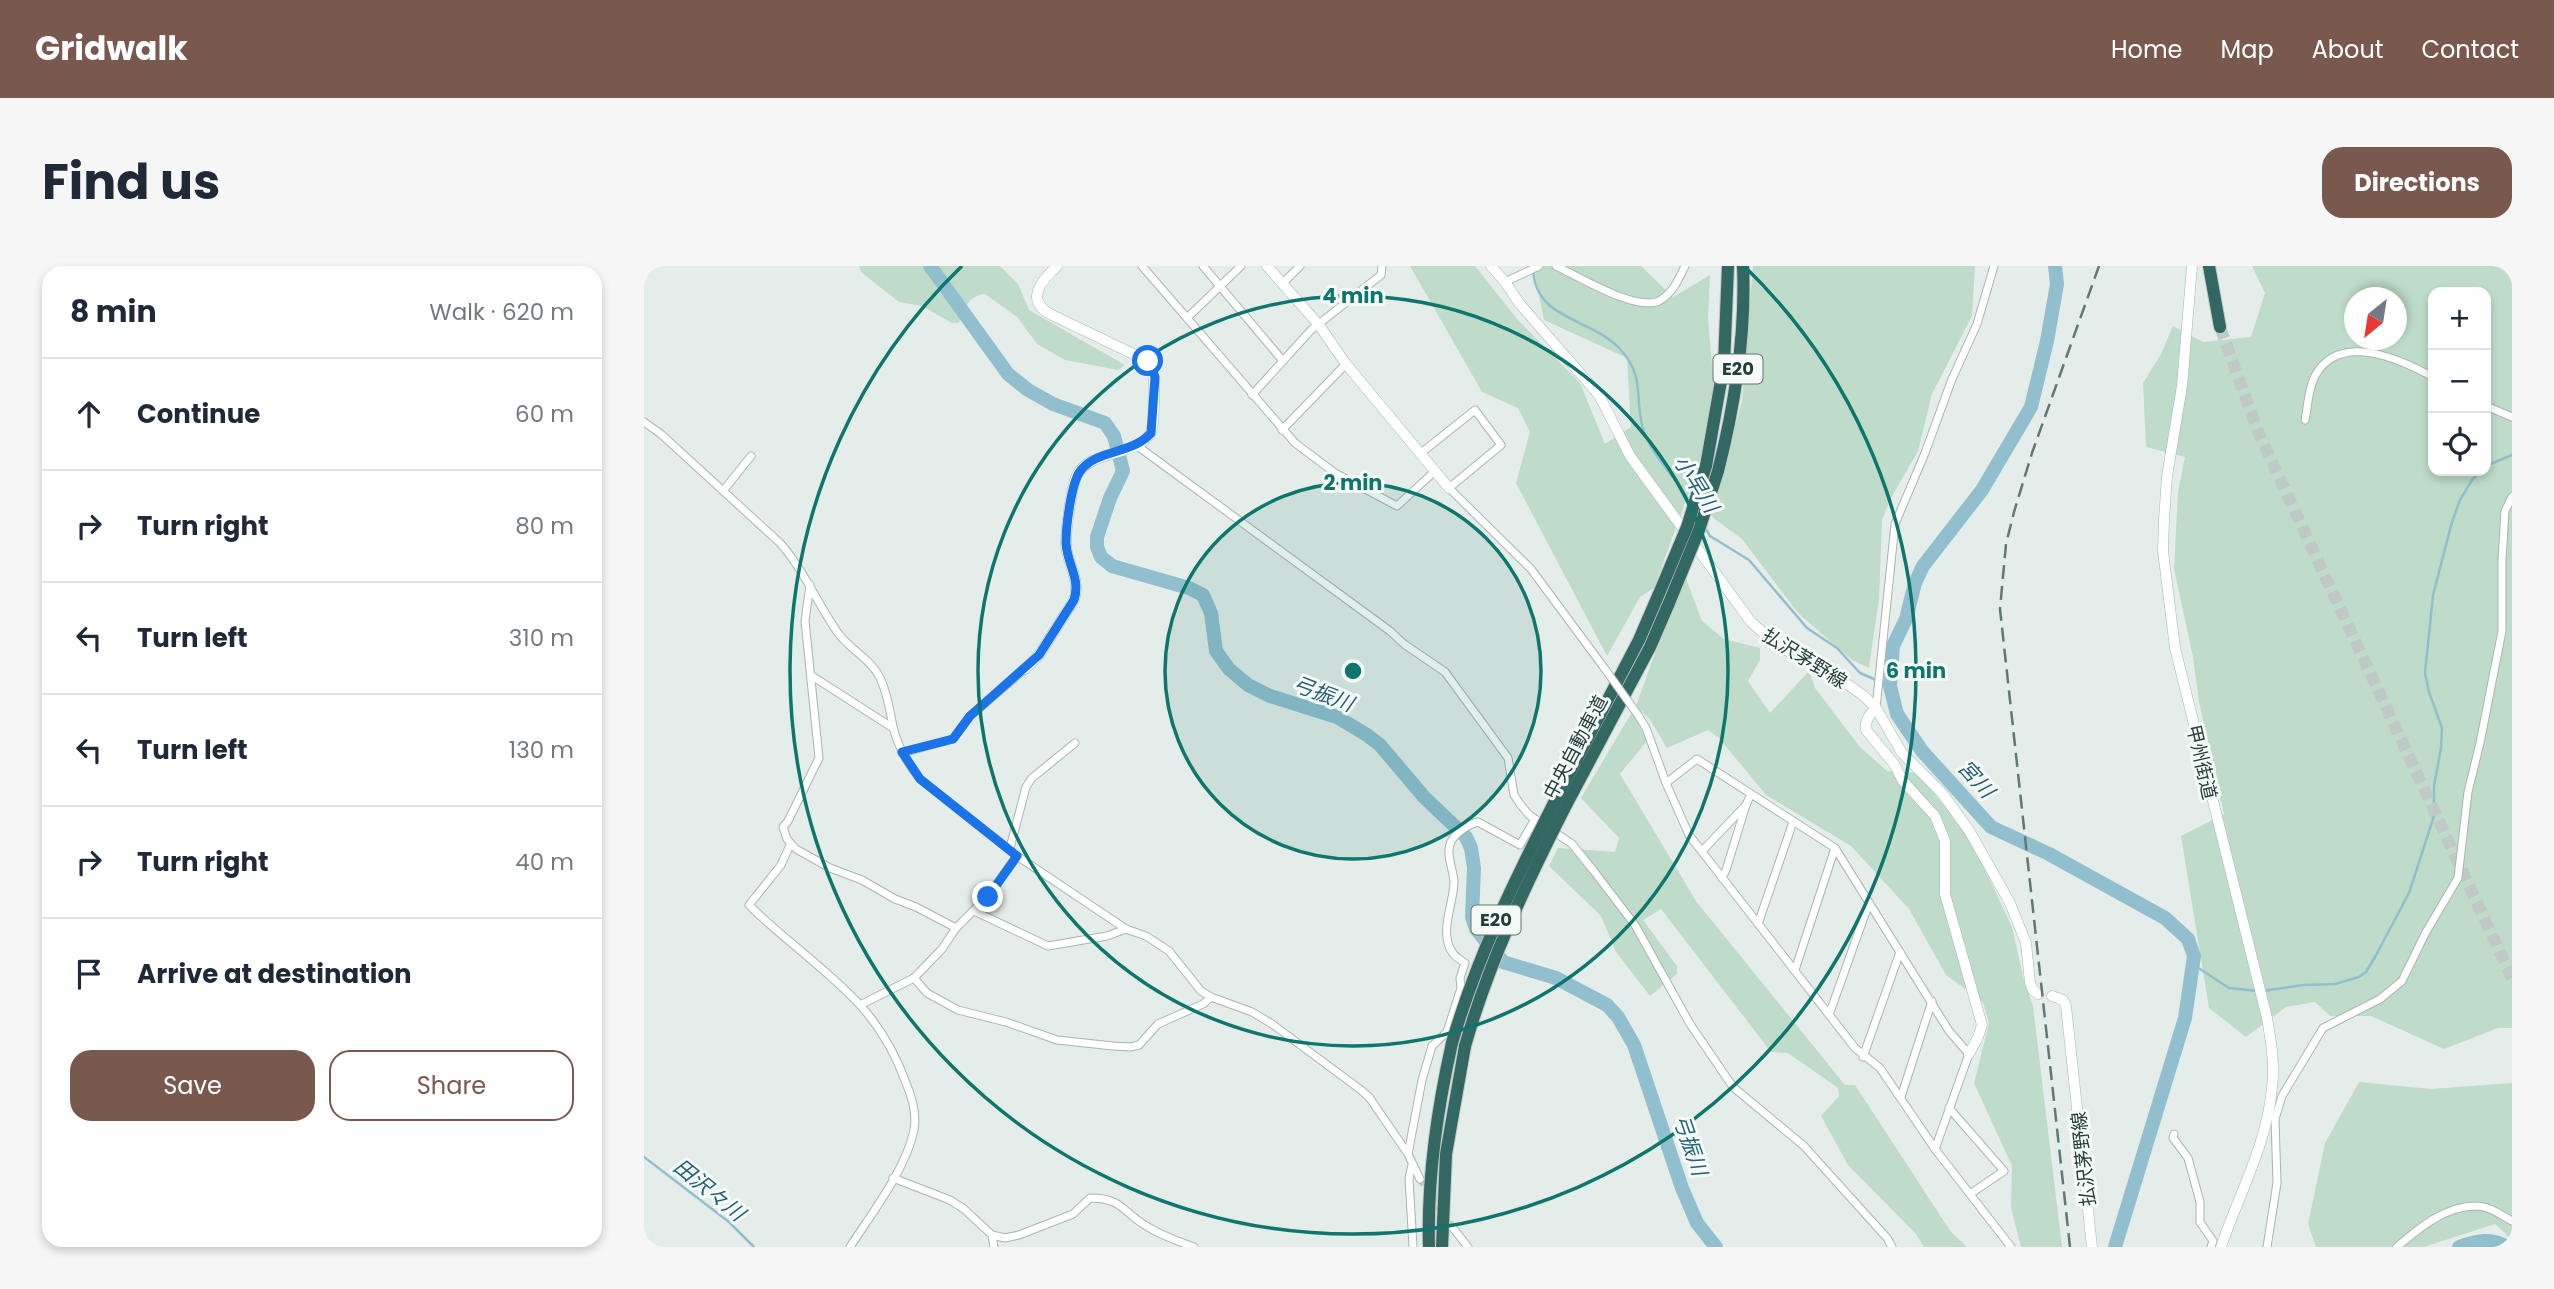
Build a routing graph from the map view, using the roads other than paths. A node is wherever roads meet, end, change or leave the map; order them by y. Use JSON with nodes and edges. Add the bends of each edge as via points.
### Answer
{"nodes":[{"id":1,"x":1057,"y":266,"type":"edge"},
{"id":2,"x":1142,"y":266,"type":"edge"},
{"id":3,"x":1203,"y":266,"type":"edge"},
{"id":4,"x":1241,"y":266,"type":"edge"},
{"id":5,"x":1267,"y":266,"type":"edge"},
{"id":6,"x":1300,"y":266,"type":"edge"},
{"id":7,"x":1382,"y":266,"type":"edge"},
{"id":8,"x":1491,"y":266,"type":"edge"},
{"id":9,"x":1538,"y":266,"type":"edge"},
{"id":10,"x":1556,"y":266,"type":"edge"},
{"id":11,"x":1685,"y":266,"type":"edge"},
{"id":12,"x":1728,"y":266,"type":"edge"},
{"id":13,"x":1743,"y":266,"type":"edge"},
{"id":14,"x":1994,"y":266,"type":"edge"},
{"id":15,"x":2192,"y":266,"type":"edge"},
{"id":16,"x":2209,"y":266,"type":"edge"},
{"id":17,"x":1505,"y":282,"type":"junction"},
{"id":18,"x":1283,"y":283,"type":"junction"},
{"id":19,"x":1220,"y":287,"type":"junction"},
{"id":20,"x":1187,"y":318,"type":"junction"},
{"id":21,"x":1320,"y":326,"type":"junction"},
{"id":22,"x":2220,"y":327,"type":"tunnel mouth"},
{"id":23,"x":1283,"y":361,"type":"junction"},
{"id":24,"x":1346,"y":364,"type":"junction"},
{"id":25,"x":2428,"y":374,"type":"edge"},
{"id":26,"x":1252,"y":395,"type":"junction"},
{"id":27,"x":2491,"y":408,"type":"edge"},
{"id":28,"x":2512,"y":417,"type":"edge"},
{"id":29,"x":2305,"y":420,"type":"dead end"},
{"id":30,"x":644,"y":422,"type":"edge"},
{"id":31,"x":1282,"y":430,"type":"junction"},
{"id":32,"x":1136,"y":445,"type":"junction"},
{"id":33,"x":1421,"y":453,"type":"junction"},
{"id":34,"x":751,"y":456,"type":"dead end"},
{"id":35,"x":1712,"y":469,"type":"junction"},
{"id":36,"x":1435,"y":471,"type":"junction"},
{"id":37,"x":1449,"y":488,"type":"junction"},
{"id":38,"x":723,"y":491,"type":"junction"},
{"id":39,"x":2512,"y":497,"type":"edge"},
{"id":40,"x":810,"y":584,"type":"junction"},
{"id":41,"x":1025,"y":669,"type":"joint"},
{"id":42,"x":812,"y":676,"type":"junction"},
{"id":43,"x":1876,"y":708,"type":"junction"},
{"id":44,"x":894,"y":728,"type":"junction"},
{"id":45,"x":1075,"y":743,"type":"dead end"},
{"id":46,"x":902,"y":752,"type":"junction"},
{"id":47,"x":1666,"y":783,"type":"junction"},
{"id":48,"x":1751,"y":794,"type":"junction"},
{"id":49,"x":1746,"y":805,"type":"junction"},
{"id":50,"x":1535,"y":819,"type":"junction"},
{"id":51,"x":1793,"y":821,"type":"junction"},
{"id":52,"x":790,"y":845,"type":"junction"},
{"id":53,"x":1010,"y":848,"type":"junction"},
{"id":54,"x":1835,"y":848,"type":"junction"},
{"id":55,"x":1702,"y":851,"type":"junction"},
{"id":56,"x":1017,"y":856,"type":"junction"},
{"id":57,"x":1722,"y":878,"type":"junction"},
{"id":58,"x":1870,"y":903,"type":"junction"},
{"id":59,"x":974,"y":911,"type":"junction"},
{"id":60,"x":1758,"y":924,"type":"junction"},
{"id":61,"x":956,"y":928,"type":"junction"},
{"id":62,"x":1126,"y":929,"type":"junction"},
{"id":63,"x":1900,"y":951,"type":"junction"},
{"id":64,"x":1795,"y":970,"type":"junction"},
{"id":65,"x":914,"y":978,"type":"junction"},
{"id":66,"x":2038,"y":994,"type":"dead end"},
{"id":67,"x":2052,"y":996,"type":"dead end"},
{"id":68,"x":1211,"y":997,"type":"junction"},
{"id":69,"x":1931,"y":1001,"type":"junction"},
{"id":70,"x":860,"y":1005,"type":"junction"},
{"id":71,"x":1829,"y":1015,"type":"junction"},
{"id":72,"x":1459,"y":1044,"type":"junction"},
{"id":73,"x":1969,"y":1054,"type":"junction"},
{"id":74,"x":1863,"y":1057,"type":"junction"},
{"id":75,"x":1901,"y":1097,"type":"junction"},
{"id":76,"x":1949,"y":1108,"type":"junction"},
{"id":77,"x":2174,"y":1134,"type":"dead end"},
{"id":78,"x":2269,"y":1135,"type":"junction"},
{"id":79,"x":1935,"y":1149,"type":"junction"},
{"id":80,"x":1408,"y":1154,"type":"junction"},
{"id":81,"x":1412,"y":1164,"type":"junction"},
{"id":82,"x":893,"y":1178,"type":"junction"},
{"id":83,"x":1420,"y":1179,"type":"tunnel mouth"},
{"id":84,"x":1970,"y":1194,"type":"junction"},
{"id":85,"x":2512,"y":1221,"type":"edge"},
{"id":86,"x":1453,"y":1228,"type":"tunnel mouth"},
{"id":87,"x":992,"y":1235,"type":"junction"},
{"id":88,"x":850,"y":1247,"type":"edge"},
{"id":89,"x":994,"y":1247,"type":"edge"},
{"id":90,"x":1194,"y":1247,"type":"edge"},
{"id":91,"x":1413,"y":1247,"type":"edge"},
{"id":92,"x":1429,"y":1247,"type":"edge"},
{"id":93,"x":1442,"y":1247,"type":"edge"},
{"id":94,"x":1468,"y":1247,"type":"edge"},
{"id":95,"x":1892,"y":1247,"type":"edge"},
{"id":96,"x":2011,"y":1247,"type":"edge"},
{"id":97,"x":2092,"y":1247,"type":"edge"},
{"id":98,"x":2211,"y":1247,"type":"edge"},
{"id":99,"x":2221,"y":1247,"type":"edge"},
{"id":100,"x":2267,"y":1247,"type":"edge"},
{"id":101,"x":2398,"y":1247,"type":"edge"}],
"edges":[{"from":1,"to":32,"type":"street","via":[[1045,277],[1037,295],[1045,312],[1141,356],[1152,368],[1151,433]]},
{"from":2,"to":20,"type":"street"},
{"from":3,"to":19,"type":"street"},
{"from":4,"to":19,"type":"street"},
{"from":5,"to":18,"type":"street"},
{"from":6,"to":18,"type":"street"},
{"from":7,"to":21,"type":"street","via":[[1381,275]]},
{"from":8,"to":17,"type":"street","name":"払沢茅野線"},
{"from":9,"to":17,"type":"street"},
{"from":10,"to":11,"type":"street","via":[[1632,301],[1650,304],[1675,286]]},
{"from":12,"to":35,"type":"highway","name":"中央自動車道","number":"E20","via":[[1724,364]]},
{"from":13,"to":35,"type":"highway","name":"中央自動車道","number":"E20","via":[[1731,414]]},
{"from":14,"to":43,"type":"street","via":[[1977,324],[1895,524]]},
{"from":15,"to":78,"type":"street","name":"甲州街道","via":[[2182,386],[2167,476],[2165,573],[2175,649],[2267,1018],[2273,1057]]},
{"from":16,"to":22,"type":"highway"},
{"from":17,"to":43,"type":"street","name":"払沢茅野線","via":[[1599,395],[1630,456],[1751,622],[1776,644],[1830,671]]},
{"from":18,"to":21,"type":"street"},
{"from":19,"to":20,"type":"street"},
{"from":19,"to":23,"type":"street"},
{"from":20,"to":26,"type":"street"},
{"from":21,"to":23,"type":"street"},
{"from":21,"to":24,"type":"street"},
{"from":23,"to":26,"type":"street"},
{"from":24,"to":31,"type":"street"},
{"from":24,"to":33,"type":"street"},
{"from":25,"to":29,"type":"street","via":[[2372,352],[2331,358],[2313,379]]},
{"from":26,"to":31,"type":"street"},
{"from":27,"to":28,"type":"street"},
{"from":30,"to":38,"type":"street"},
{"from":31,"to":36,"type":"street","via":[[1335,474],[1396,506]]},
{"from":32,"to":41,"type":"street","via":[[1090,461],[1076,477],[1066,545],[1077,591],[1039,655]]},
{"from":32,"to":50,"type":"street","via":[[1446,672],[1508,758],[1514,795]]},
{"from":33,"to":36,"type":"street"},
{"from":33,"to":37,"type":"street","via":[[1475,410],[1501,445]]},
{"from":34,"to":38,"type":"street"},
{"from":35,"to":72,"type":"highway","name":"中央自動車道","number":"E20","bridge":true,"via":[[1687,527],[1650,647],[1559,806]]},
{"from":36,"to":37,"type":"street"},
{"from":37,"to":47,"type":"street","bridge":true,"via":[[1531,569],[1605,669],[1646,728]]},
{"from":38,"to":40,"type":"street","via":[[780,543]]},
{"from":39,"to":78,"type":"street","via":[[2505,511],[2502,631],[2468,792],[2458,878],[2402,981],[2380,999],[2323,1028],[2282,1096]]},
{"from":40,"to":42,"type":"street","via":[[805,621]]},
{"from":40,"to":44,"type":"street","via":[[839,635],[880,677]]},
{"from":41,"to":46,"type":"street","via":[[970,716],[953,739]]},
{"from":42,"to":44,"type":"street"},
{"from":42,"to":52,"type":"street","via":[[819,758],[783,827]]},
{"from":43,"to":66,"type":"street","name":"払沢茅野線","via":[[1902,753],[1942,793],[1993,869],[2020,922],[2030,984]]},
{"from":43,"to":73,"type":"street","via":[[1866,730],[1935,816],[1945,841],[1945,894],[1982,1025]]},
{"from":44,"to":46,"type":"street"},
{"from":45,"to":53,"type":"street","via":[[1026,787]]},
{"from":46,"to":53,"type":"street","via":[[920,779]]},
{"from":47,"to":48,"type":"street","via":[[1697,758]]},
{"from":47,"to":55,"type":"street","via":[[1689,835]]},
{"from":48,"to":49,"type":"street"},
{"from":48,"to":51,"type":"street"},
{"from":49,"to":55,"type":"street"},
{"from":49,"to":57,"type":"street"},
{"from":50,"to":80,"type":"street","via":[[1520,845],[1478,822],[1451,841],[1454,881],[1447,941],[1452,954],[1465,963],[1447,1032],[1432,1046]]},
{"from":50,"to":95,"type":"street","via":[[1572,844],[1627,914],[1690,1024],[1733,1087],[1823,1164]]},
{"from":51,"to":54,"type":"street"},
{"from":51,"to":60,"type":"street"},
{"from":52,"to":61,"type":"street"},
{"from":52,"to":70,"type":"street","via":[[749,905]]},
{"from":53,"to":56,"type":"street"},
{"from":54,"to":58,"type":"street"},
{"from":54,"to":64,"type":"street"},
{"from":55,"to":57,"type":"street"},
{"from":56,"to":59,"type":"street"},
{"from":56,"to":62,"type":"street"},
{"from":57,"to":60,"type":"street"},
{"from":58,"to":63,"type":"street"},
{"from":58,"to":71,"type":"street"},
{"from":59,"to":61,"type":"street"},
{"from":59,"to":62,"type":"street","via":[[1048,946]]},
{"from":60,"to":64,"type":"street"},
{"from":61,"to":65,"type":"street"},
{"from":62,"to":68,"type":"street","via":[[1169,951],[1193,984]]},
{"from":63,"to":69,"type":"street"},
{"from":63,"to":74,"type":"street"},
{"from":64,"to":71,"type":"street"},
{"from":65,"to":68,"type":"street","via":[[927,992],[958,1010],[1057,1040],[1113,1046],[1139,1045],[1158,1024]]},
{"from":65,"to":70,"type":"street"},
{"from":67,"to":97,"type":"street","name":"払沢茅野線","via":[[2066,1006]]},
{"from":68,"to":80,"type":"street","via":[[1272,1024],[1361,1090]]},
{"from":69,"to":73,"type":"street"},
{"from":69,"to":75,"type":"street"},
{"from":70,"to":82,"type":"street","via":[[899,1065],[915,1115],[905,1157]]},
{"from":71,"to":74,"type":"street"},
{"from":72,"to":92,"type":"highway","name":"中央自動車道","number":"E20","via":[[1438,1112]]},
{"from":72,"to":93,"type":"highway","name":"中央自動車道","number":"E20","via":[[1446,1154]]},
{"from":73,"to":76,"type":"street"},
{"from":74,"to":75,"type":"street","via":[[1880,1068]]},
{"from":75,"to":79,"type":"street"},
{"from":76,"to":79,"type":"street"},
{"from":76,"to":84,"type":"street","via":[[2004,1171]]},
{"from":77,"to":98,"type":"street","via":[[2188,1158],[2200,1202],[2200,1222],[2213,1241]]},
{"from":78,"to":99,"type":"street","name":"甲州街道"},
{"from":78,"to":100,"type":"street","via":[[2277,1183]]},
{"from":79,"to":84,"type":"street"},
{"from":80,"to":81,"type":"street"},
{"from":81,"to":83,"type":"street"},
{"from":81,"to":91,"type":"street"},
{"from":82,"to":87,"type":"street","via":[[950,1200]]},
{"from":82,"to":88,"type":"street"},
{"from":84,"to":96,"type":"street"},
{"from":85,"to":101,"type":"street","via":[[2477,1206],[2460,1209],[2423,1226]]},
{"from":86,"to":94,"type":"street"},
{"from":87,"to":89,"type":"street"},
{"from":87,"to":90,"type":"street","via":[[1019,1235],[1073,1214],[1090,1198],[1106,1198],[1154,1231]]}]}
